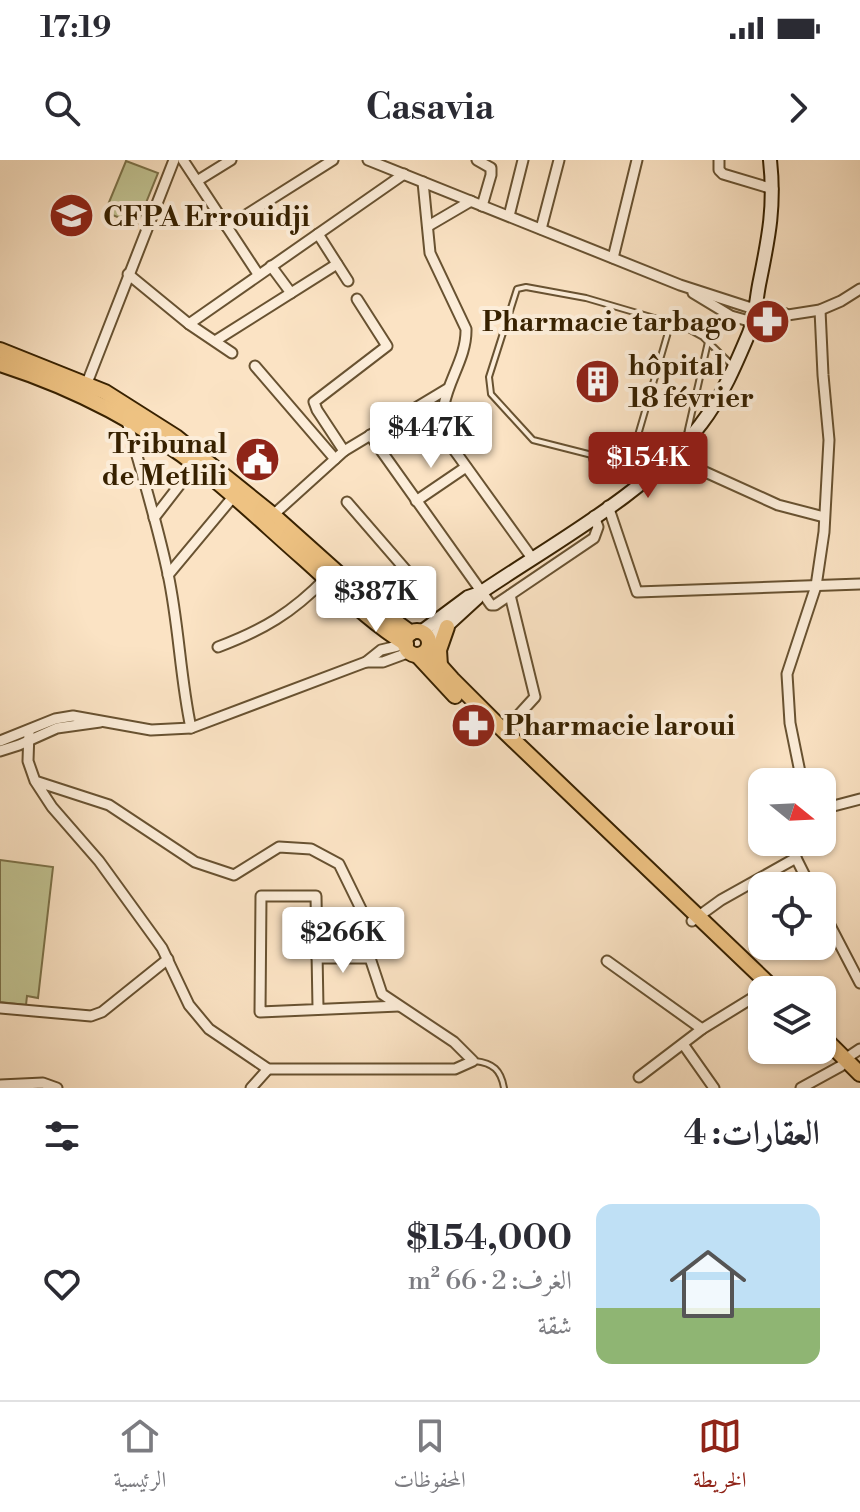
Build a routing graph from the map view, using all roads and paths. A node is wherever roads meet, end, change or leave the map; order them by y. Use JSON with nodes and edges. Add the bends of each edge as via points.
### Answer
{"nodes":[{"id":1,"x":174,"y":160,"type":"edge"},
{"id":2,"x":183,"y":160,"type":"edge"},
{"id":3,"x":231,"y":160,"type":"edge"},
{"id":4,"x":333,"y":160,"type":"edge"},
{"id":5,"x":368,"y":160,"type":"edge"},
{"id":6,"x":477,"y":160,"type":"edge"},
{"id":7,"x":523,"y":160,"type":"edge"},
{"id":8,"x":559,"y":160,"type":"edge"},
{"id":9,"x":637,"y":160,"type":"edge"},
{"id":10,"x":719,"y":160,"type":"edge"},
{"id":11,"x":770,"y":160,"type":"edge"},
{"id":12,"x":390,"y":164,"type":"edge"},
{"id":13,"x":404,"y":174,"type":"junction"},
{"id":14,"x":197,"y":181,"type":"junction"},
{"id":15,"x":423,"y":182,"type":"junction"},
{"id":16,"x":773,"y":189,"type":"junction"},
{"id":17,"x":471,"y":201,"type":"junction"},
{"id":18,"x":482,"y":206,"type":"junction"},
{"id":19,"x":509,"y":216,"type":"junction"},
{"id":20,"x":430,"y":225,"type":"junction"},
{"id":21,"x":227,"y":227,"type":"junction"},
{"id":22,"x":541,"y":229,"type":"junction"},
{"id":23,"x":318,"y":234,"type":"junction"},
{"id":24,"x":613,"y":258,"type":"junction"},
{"id":25,"x":337,"y":264,"type":"junction"},
{"id":26,"x":271,"y":266,"type":"junction"},
{"id":27,"x":128,"y":274,"type":"junction"},
{"id":28,"x":258,"y":274,"type":"junction"},
{"id":29,"x":348,"y":281,"type":"dead end"},
{"id":30,"x":860,"y":289,"type":"edge"},
{"id":31,"x":291,"y":293,"type":"junction"},
{"id":32,"x":357,"y":299,"type":"dead end"},
{"id":33,"x":820,"y":310,"type":"junction"},
{"id":34,"x":750,"y":314,"type":"junction"},
{"id":35,"x":671,"y":322,"type":"junction"},
{"id":36,"x":189,"y":324,"type":"junction"},
{"id":37,"x":215,"y":341,"type":"junction"},
{"id":38,"x":708,"y":342,"type":"junction"},
{"id":39,"x":0,"y":350,"type":"edge"},
{"id":40,"x":232,"y":353,"type":"dead end"},
{"id":41,"x":0,"y":364,"type":"edge"},
{"id":42,"x":255,"y":366,"type":"dead end"},
{"id":43,"x":734,"y":367,"type":"junction"},
{"id":44,"x":85,"y":389,"type":"junction"},
{"id":45,"x":447,"y":389,"type":"junction"},
{"id":46,"x":126,"y":418,"type":"junction"},
{"id":47,"x":370,"y":435,"type":"junction"},
{"id":48,"x":636,"y":442,"type":"junction"},
{"id":49,"x":684,"y":444,"type":"junction"},
{"id":50,"x":623,"y":450,"type":"junction"},
{"id":51,"x":344,"y":451,"type":"junction"},
{"id":52,"x":592,"y":455,"type":"junction"},
{"id":53,"x":672,"y":457,"type":"junction"},
{"id":54,"x":335,"y":459,"type":"junction"},
{"id":55,"x":195,"y":465,"type":"junction"},
{"id":56,"x":466,"y":467,"type":"junction"},
{"id":57,"x":233,"y":497,"type":"junction"},
{"id":58,"x":416,"y":501,"type":"junction"},
{"id":59,"x":347,"y":502,"type":"dead end"},
{"id":60,"x":608,"y":506,"type":"junction"},
{"id":61,"x":594,"y":516,"type":"junction"},
{"id":62,"x":824,"y":517,"type":"junction"},
{"id":63,"x":154,"y":518,"type":"junction"},
{"id":64,"x":268,"y":519,"type":"junction"},
{"id":65,"x":532,"y":558,"type":"junction"},
{"id":66,"x":168,"y":575,"type":"junction"},
{"id":67,"x":326,"y":578,"type":"junction"},
{"id":68,"x":860,"y":584,"type":"edge"},
{"id":69,"x":816,"y":586,"type":"junction"},
{"id":70,"x":480,"y":593,"type":"junction"},
{"id":71,"x":510,"y":595,"type":"junction"},
{"id":72,"x":393,"y":622,"type":"junction"},
{"id":73,"x":447,"y":627,"type":"junction"},
{"id":74,"x":416,"y":644,"type":"junction"},
{"id":75,"x":218,"y":647,"type":"dead end"},
{"id":76,"x":440,"y":666,"type":"junction"},
{"id":77,"x":191,"y":728,"type":"junction"},
{"id":78,"x":504,"y":731,"type":"junction"},
{"id":79,"x":29,"y":736,"type":"junction"},
{"id":80,"x":0,"y":741,"type":"edge"},
{"id":81,"x":0,"y":751,"type":"edge"},
{"id":82,"x":799,"y":768,"type":"edge"},
{"id":83,"x":35,"y":781,"type":"junction"},
{"id":84,"x":860,"y":799,"type":"edge"},
{"id":85,"x":836,"y":805,"type":"edge"},
{"id":86,"x":796,"y":858,"type":"joint"},
{"id":87,"x":803,"y":872,"type":"edge"},
{"id":88,"x":695,"y":918,"type":"junction"},
{"id":89,"x":836,"y":937,"type":"edge"},
{"id":90,"x":317,"y":958,"type":"junction"},
{"id":91,"x":370,"y":958,"type":"junction"},
{"id":92,"x":168,"y":959,"type":"junction"},
{"id":93,"x":607,"y":961,"type":"dead end"},
{"id":94,"x":751,"y":976,"type":"edge"},
{"id":95,"x":759,"y":976,"type":"edge"},
{"id":96,"x":860,"y":983,"type":"edge"},
{"id":97,"x":748,"y":1000,"type":"edge"},
{"id":98,"x":399,"y":1006,"type":"junction"},
{"id":99,"x":0,"y":1008,"type":"edge"},
{"id":100,"x":318,"y":1008,"type":"junction"},
{"id":101,"x":702,"y":1029,"type":"junction"},
{"id":102,"x":683,"y":1044,"type":"junction"},
{"id":103,"x":860,"y":1049,"type":"edge"},
{"id":104,"x":836,"y":1053,"type":"edge"},
{"id":105,"x":836,"y":1058,"type":"edge"},
{"id":106,"x":473,"y":1061,"type":"junction"},
{"id":107,"x":843,"y":1062,"type":"junction"},
{"id":108,"x":268,"y":1069,"type":"junction"},
{"id":109,"x":860,"y":1074,"type":"edge"},
{"id":110,"x":639,"y":1077,"type":"dead end"},
{"id":111,"x":0,"y":1085,"type":"edge"},
{"id":112,"x":860,"y":1086,"type":"edge"},
{"id":113,"x":57,"y":1088,"type":"edge"},
{"id":114,"x":251,"y":1088,"type":"edge"},
{"id":115,"x":504,"y":1088,"type":"edge"},
{"id":116,"x":714,"y":1088,"type":"edge"},
{"id":117,"x":801,"y":1088,"type":"edge"}],
"edges":[{"from":1,"to":27,"type":"street"},
{"from":2,"to":14,"type":"street"},
{"from":3,"to":14,"type":"street"},
{"from":4,"to":21,"type":"street"},
{"from":5,"to":12,"type":"street"},
{"from":6,"to":18,"type":"street","via":[[491,168]]},
{"from":7,"to":19,"type":"street"},
{"from":8,"to":22,"type":"street"},
{"from":9,"to":24,"type":"street"},
{"from":10,"to":16,"type":"street","via":[[723,174]]},
{"from":11,"to":16,"type":"main road"},
{"from":12,"to":13,"type":"street"},
{"from":13,"to":15,"type":"street"},
{"from":13,"to":23,"type":"street"},
{"from":14,"to":21,"type":"street"},
{"from":15,"to":17,"type":"street"},
{"from":15,"to":20,"type":"street"},
{"from":16,"to":34,"type":"main road","via":[[770,238]]},
{"from":17,"to":18,"type":"street"},
{"from":17,"to":20,"type":"street"},
{"from":18,"to":19,"type":"street"},
{"from":19,"to":22,"type":"street"},
{"from":20,"to":45,"type":"street","via":[[430,253],[466,329],[467,340]]},
{"from":21,"to":28,"type":"street"},
{"from":22,"to":24,"type":"street"},
{"from":23,"to":25,"type":"street"},
{"from":23,"to":26,"type":"street"},
{"from":24,"to":34,"type":"street"},
{"from":25,"to":29,"type":"street"},
{"from":25,"to":31,"type":"street"},
{"from":26,"to":28,"type":"street"},
{"from":26,"to":31,"type":"street"},
{"from":27,"to":36,"type":"street"},
{"from":27,"to":44,"type":"street"},
{"from":28,"to":36,"type":"street"},
{"from":30,"to":33,"type":"street"},
{"from":31,"to":37,"type":"street"},
{"from":32,"to":51,"type":"street","via":[[387,346],[314,402]]},
{"from":33,"to":34,"type":"street"},
{"from":33,"to":62,"type":"street","via":[[829,440]]},
{"from":34,"to":43,"type":"main road"},
{"from":35,"to":38,"type":"lane"},
{"from":35,"to":48,"type":"lane"},
{"from":35,"to":52,"type":"lane","via":[[586,298],[526,287],[514,293],[489,377],[491,394],[533,440]]},
{"from":36,"to":37,"type":"street"},
{"from":37,"to":40,"type":"street"},
{"from":38,"to":43,"type":"lane"},
{"from":38,"to":49,"type":"lane"},
{"from":39,"to":44,"type":"main road"},
{"from":41,"to":44,"type":"main road"},
{"from":42,"to":54,"type":"street"},
{"from":43,"to":49,"type":"main road","via":[[712,409]]},
{"from":44,"to":46,"type":"main road"},
{"from":44,"to":64,"type":"main road","via":[[142,413],[176,437]]},
{"from":45,"to":47,"type":"street"},
{"from":45,"to":56,"type":"street","via":[[442,427]]},
{"from":46,"to":55,"type":"main road"},
{"from":46,"to":63,"type":"street"},
{"from":47,"to":51,"type":"street"},
{"from":47,"to":58,"type":"street"},
{"from":48,"to":49,"type":"lane","via":[[652,438]]},
{"from":48,"to":50,"type":"lane"},
{"from":49,"to":53,"type":"main road"},
{"from":50,"to":52,"type":"lane","via":[[609,440],[598,444]]},
{"from":50,"to":52,"type":"lane","via":[[619,468],[608,472],[596,467]]},
{"from":51,"to":54,"type":"street"},
{"from":53,"to":60,"type":"main road"},
{"from":53,"to":62,"type":"street","via":[[778,505]]},
{"from":54,"to":64,"type":"street"},
{"from":55,"to":57,"type":"main road"},
{"from":55,"to":63,"type":"street"},
{"from":56,"to":58,"type":"street"},
{"from":56,"to":65,"type":"street"},
{"from":57,"to":64,"type":"main road"},
{"from":57,"to":66,"type":"street"},
{"from":58,"to":70,"type":"street"},
{"from":59,"to":72,"type":"street","via":[[418,584],[419,594]]},
{"from":60,"to":61,"type":"main road"},
{"from":60,"to":69,"type":"street","via":[[637,592]]},
{"from":61,"to":65,"type":"main road"},
{"from":61,"to":71,"type":"street","via":[[594,538]]},
{"from":62,"to":69,"type":"street"},
{"from":63,"to":66,"type":"street"},
{"from":64,"to":67,"type":"main road"},
{"from":64,"to":72,"type":"main road"},
{"from":65,"to":70,"type":"main road"},
{"from":66,"to":77,"type":"street"},
{"from":67,"to":74,"type":"main road"},
{"from":67,"to":75,"type":"street","via":[[281,618]]},
{"from":68,"to":69,"type":"street"},
{"from":69,"to":82,"type":"street","via":[[787,674]]},
{"from":70,"to":71,"type":"street","via":[[493,605]]},
{"from":70,"to":73,"type":"main road"},
{"from":70,"to":74,"type":"main road","via":[[468,597]]},
{"from":71,"to":78,"type":"street","via":[[535,697]]},
{"from":72,"to":74,"type":"main road"},
{"from":73,"to":74,"type":"main road"},
{"from":73,"to":76,"type":"main road"},
{"from":74,"to":76,"type":"main road"},
{"from":74,"to":77,"type":"street","via":[[381,650],[366,662]]},
{"from":74,"to":88,"type":"main road","via":[[441,682]]},
{"from":76,"to":78,"type":"main road"},
{"from":77,"to":79,"type":"street","via":[[165,731],[64,717]]},
{"from":78,"to":88,"type":"main road"},
{"from":79,"to":80,"type":"street"},
{"from":79,"to":81,"type":"street"},
{"from":79,"to":83,"type":"street","via":[[28,761]]},
{"from":83,"to":91,"type":"street","via":[[109,805],[195,862],[234,875],[279,847],[311,849],[339,864],[362,911]]},
{"from":83,"to":92,"type":"street"},
{"from":84,"to":85,"type":"street"},
{"from":86,"to":87,"type":"street"},
{"from":86,"to":88,"type":"street"},
{"from":88,"to":94,"type":"main road"},
{"from":88,"to":95,"type":"main road"},
{"from":89,"to":96,"type":"street"},
{"from":90,"to":91,"type":"street"},
{"from":90,"to":100,"type":"street"},
{"from":90,"to":100,"type":"street","via":[[316,896],[261,896],[260,1012]]},
{"from":91,"to":98,"type":"street","via":[[382,994]]},
{"from":92,"to":99,"type":"street","via":[[91,1016]]},
{"from":92,"to":108,"type":"street","via":[[201,1021]]},
{"from":93,"to":101,"type":"street"},
{"from":97,"to":101,"type":"street"},
{"from":98,"to":100,"type":"street"},
{"from":98,"to":106,"type":"street"},
{"from":101,"to":102,"type":"street"},
{"from":102,"to":110,"type":"street"},
{"from":102,"to":116,"type":"street"},
{"from":103,"to":107,"type":"street"},
{"from":104,"to":107,"type":"main road"},
{"from":105,"to":107,"type":"main road"},
{"from":106,"to":108,"type":"street","via":[[455,1069]]},
{"from":106,"to":115,"type":"lane","via":[[495,1067]]},
{"from":107,"to":109,"type":"main road"},
{"from":107,"to":112,"type":"main road"},
{"from":107,"to":117,"type":"street"},
{"from":108,"to":114,"type":"street"},
{"from":111,"to":113,"type":"street","via":[[28,1082]]}]}
